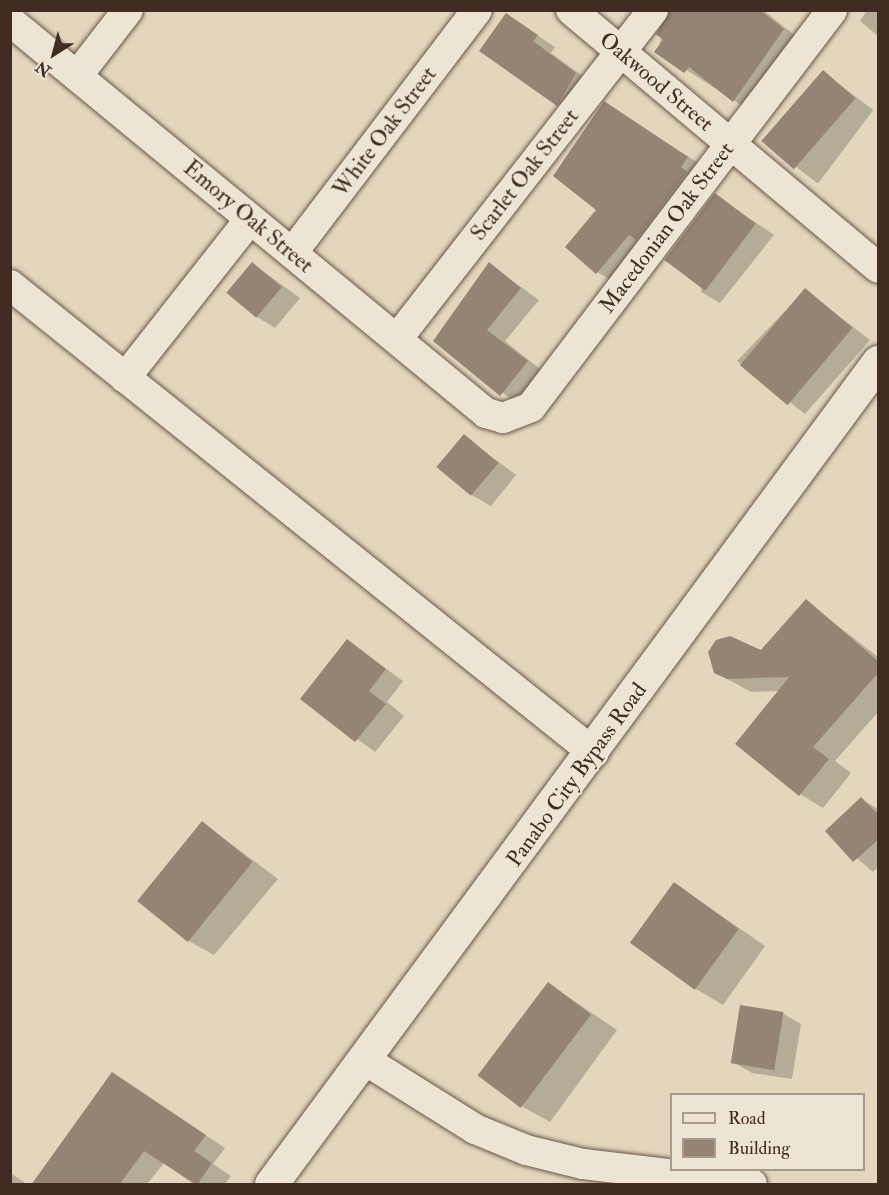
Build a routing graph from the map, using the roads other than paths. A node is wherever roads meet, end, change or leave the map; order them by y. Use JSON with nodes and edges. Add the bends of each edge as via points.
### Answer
{"nodes":[{"id":1,"x":128,"y":10,"type":"edge"},
{"id":2,"x":477,"y":10,"type":"edge"},
{"id":3,"x":571,"y":10,"type":"edge"},
{"id":4,"x":653,"y":10,"type":"edge"},
{"id":5,"x":832,"y":10,"type":"edge"},
{"id":6,"x":10,"y":21,"type":"edge"},
{"id":7,"x":620,"y":52,"type":"junction"},
{"id":8,"x":77,"y":76,"type":"junction"},
{"id":9,"x":731,"y":145,"type":"junction"},
{"id":10,"x":250,"y":219,"type":"junction"},
{"id":11,"x":292,"y":253,"type":"junction"},
{"id":12,"x":879,"y":268,"type":"edge"},
{"id":13,"x":10,"y":285,"type":"edge"},
{"id":14,"x":397,"y":339,"type":"junction"},
{"id":15,"x":879,"y":362,"type":"edge"},
{"id":16,"x":125,"y":378,"type":"junction"},
{"id":17,"x":486,"y":413,"type":"joint"},
{"id":18,"x":594,"y":753,"type":"junction"},
{"id":19,"x":365,"y":1060,"type":"junction"},
{"id":20,"x":271,"y":1185,"type":"edge"},
{"id":21,"x":752,"y":1185,"type":"edge"}],
"edges":[{"from":1,"to":8,"type":"street"},
{"from":2,"to":11,"type":"street","name":"White Oak Street"},
{"from":3,"to":7,"type":"street","name":"Oakwood Street"},
{"from":4,"to":7,"type":"street","name":"Scarlet Oak Street"},
{"from":5,"to":9,"type":"street","name":"Macedonian Oak Street"},
{"from":6,"to":8,"type":"street","name":"Emory Oak Street"},
{"from":7,"to":9,"type":"street","name":"Oakwood Street"},
{"from":7,"to":14,"type":"street","name":"Scarlet Oak Street"},
{"from":8,"to":10,"type":"street","name":"Emory Oak Street"},
{"from":9,"to":12,"type":"street","name":"Oakwood Street"},
{"from":9,"to":17,"type":"street","name":"Macedonian Oak Street","via":[[531,407],[516,417]]},
{"from":10,"to":11,"type":"street","name":"Emory Oak Street"},
{"from":10,"to":16,"type":"street"},
{"from":11,"to":14,"type":"street","name":"Emory Oak Street"},
{"from":13,"to":16,"type":"street"},
{"from":14,"to":17,"type":"street","name":"Emory Oak Street"},
{"from":15,"to":18,"type":"main road","name":"Panabo City Bypass Road"},
{"from":16,"to":18,"type":"street"},
{"from":18,"to":19,"type":"main road","name":"Panabo City Bypass Road"},
{"from":19,"to":20,"type":"main road","name":"Panabo City Bypass Road"},
{"from":19,"to":21,"type":"street","via":[[475,1129],[526,1150],[583,1164]]}]}
